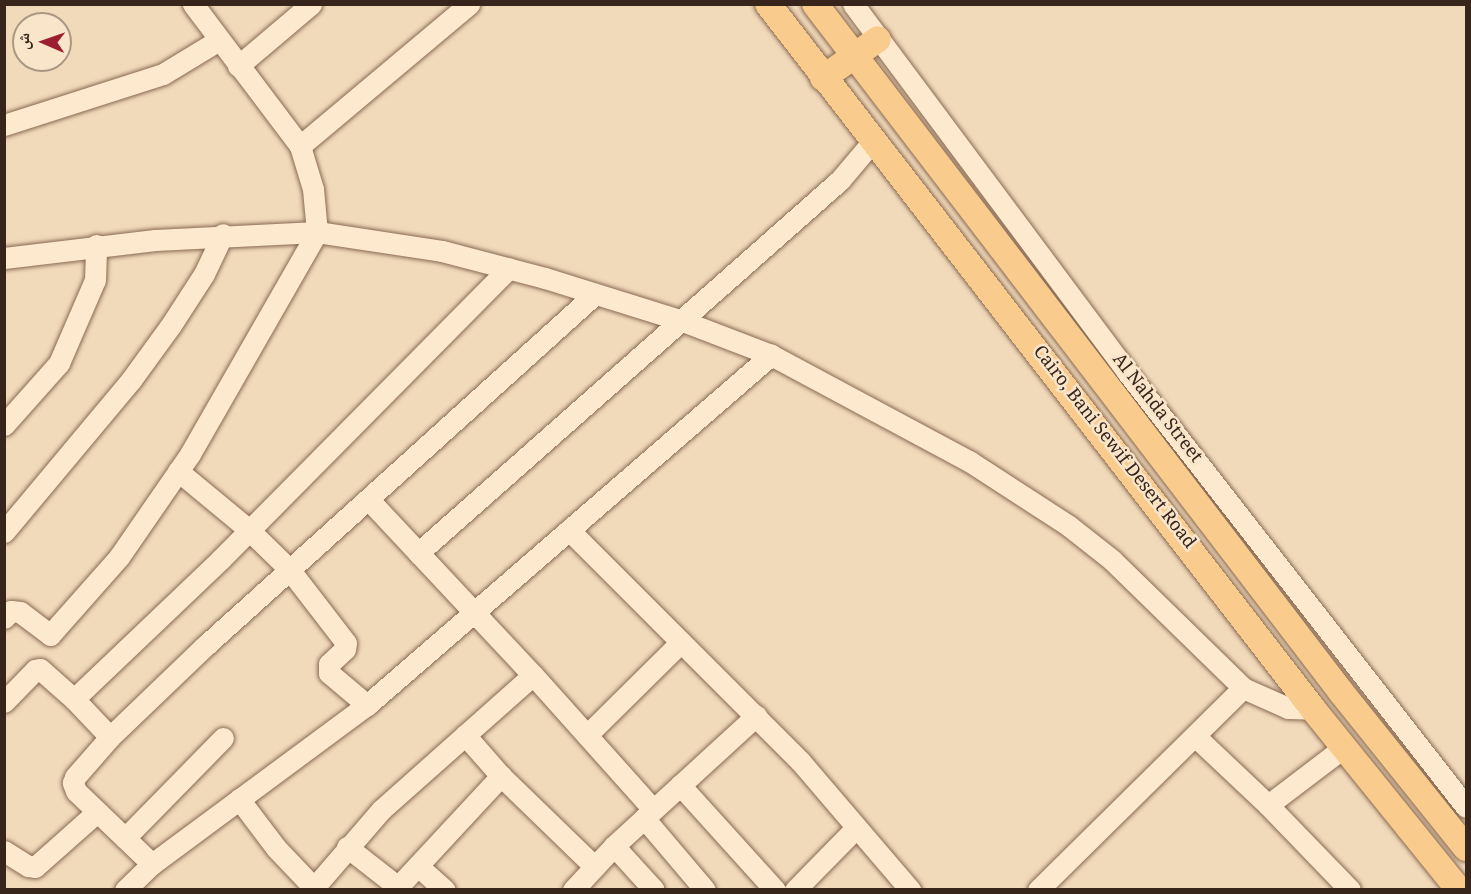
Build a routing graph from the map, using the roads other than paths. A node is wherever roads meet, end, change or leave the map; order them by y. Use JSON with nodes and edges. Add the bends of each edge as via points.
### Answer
{"nodes":[{"id":1,"x":193,"y":4,"type":"edge"},
{"id":2,"x":311,"y":4,"type":"edge"},
{"id":3,"x":469,"y":4,"type":"edge"},
{"id":4,"x":768,"y":4,"type":"edge"},
{"id":5,"x":815,"y":4,"type":"edge"},
{"id":6,"x":853,"y":4,"type":"edge"},
{"id":7,"x":878,"y":39,"type":"junction"},
{"id":8,"x":219,"y":40,"type":"junction"},
{"id":9,"x":854,"y":56,"type":"junction"},
{"id":10,"x":238,"y":66,"type":"junction"},
{"id":11,"x":823,"y":78,"type":"junction"},
{"id":12,"x":4,"y":125,"type":"edge"},
{"id":13,"x":873,"y":141,"type":"junction"},
{"id":14,"x":300,"y":146,"type":"junction"},
{"id":15,"x":317,"y":232,"type":"junction"},
{"id":16,"x":223,"y":234,"type":"junction"},
{"id":17,"x":96,"y":245,"type":"junction"},
{"id":18,"x":4,"y":258,"type":"edge"},
{"id":19,"x":509,"y":268,"type":"junction"},
{"id":20,"x":595,"y":294,"type":"junction"},
{"id":21,"x":680,"y":320,"type":"junction"},
{"id":22,"x":771,"y":355,"type":"junction"},
{"id":23,"x":4,"y":425,"type":"edge"},
{"id":24,"x":178,"y":471,"type":"junction"},
{"id":25,"x":369,"y":500,"type":"junction"},
{"id":26,"x":248,"y":529,"type":"junction"},
{"id":27,"x":569,"y":531,"type":"junction"},
{"id":28,"x":4,"y":532,"type":"edge"},
{"id":29,"x":417,"y":553,"type":"junction"},
{"id":30,"x":289,"y":569,"type":"junction"},
{"id":31,"x":474,"y":614,"type":"junction"},
{"id":32,"x":4,"y":618,"type":"edge"},
{"id":33,"x":681,"y":642,"type":"junction"},
{"id":34,"x":533,"y":675,"type":"junction"},
{"id":35,"x":1243,"y":688,"type":"junction"},
{"id":36,"x":74,"y":699,"type":"junction"},
{"id":37,"x":4,"y":702,"type":"edge"},
{"id":38,"x":367,"y":705,"type":"junction"},
{"id":39,"x":1314,"y":709,"type":"junction"},
{"id":40,"x":756,"y":716,"type":"junction"},
{"id":41,"x":465,"y":735,"type":"junction"},
{"id":42,"x":587,"y":735,"type":"junction"},
{"id":43,"x":1195,"y":736,"type":"junction"},
{"id":44,"x":110,"y":737,"type":"junction"},
{"id":45,"x":223,"y":738,"type":"dead end"},
{"id":46,"x":1344,"y":747,"type":"junction"},
{"id":47,"x":501,"y":776,"type":"junction"},
{"id":48,"x":680,"y":785,"type":"junction"},
{"id":49,"x":239,"y":799,"type":"junction"},
{"id":50,"x":1268,"y":805,"type":"junction"},
{"id":51,"x":1467,"y":807,"type":"edge"},
{"id":52,"x":97,"y":812,"type":"junction"},
{"id":53,"x":649,"y":813,"type":"junction"},
{"id":54,"x":856,"y":828,"type":"junction"},
{"id":55,"x":125,"y":838,"type":"junction"},
{"id":56,"x":614,"y":846,"type":"junction"},
{"id":57,"x":347,"y":847,"type":"junction"},
{"id":58,"x":1467,"y":848,"type":"edge"},
{"id":59,"x":4,"y":850,"type":"edge"},
{"id":60,"x":152,"y":864,"type":"junction"},
{"id":61,"x":418,"y":866,"type":"junction"},
{"id":62,"x":594,"y":866,"type":"junction"},
{"id":63,"x":397,"y":888,"type":"edge"},
{"id":64,"x":314,"y":889,"type":"edge"},
{"id":65,"x":125,"y":890,"type":"edge"},
{"id":66,"x":445,"y":890,"type":"edge"},
{"id":67,"x":573,"y":890,"type":"edge"},
{"id":68,"x":654,"y":890,"type":"edge"},
{"id":69,"x":705,"y":890,"type":"edge"},
{"id":70,"x":775,"y":890,"type":"edge"},
{"id":71,"x":795,"y":890,"type":"edge"},
{"id":72,"x":910,"y":890,"type":"edge"},
{"id":73,"x":1038,"y":890,"type":"edge"},
{"id":74,"x":1350,"y":890,"type":"edge"},
{"id":75,"x":1459,"y":890,"type":"edge"}],
"edges":[{"from":1,"to":8,"type":"street"},
{"from":2,"to":10,"type":"street"},
{"from":3,"to":14,"type":"street"},
{"from":4,"to":11,"type":"main road","name":"Cairo, Bani Sewif Desert Road"},
{"from":5,"to":9,"type":"main road","name":"Cairo, Bani Sewif Desert Road"},
{"from":6,"to":7,"type":"street","name":"Al Nahda Street"},
{"from":7,"to":9,"type":"main road"},
{"from":7,"to":51,"type":"street","name":"Al Nahda Street","via":[[1135,382]]},
{"from":8,"to":10,"type":"street"},
{"from":8,"to":12,"type":"street","via":[[163,74]]},
{"from":9,"to":11,"type":"main road"},
{"from":9,"to":58,"type":"main road","name":"Cairo, Bani Sewif Desert Road","via":[[1341,692]]},
{"from":10,"to":14,"type":"street"},
{"from":11,"to":13,"type":"main road","name":"Cairo, Bani Sewif Desert Road"},
{"from":13,"to":21,"type":"street","via":[[840,180]]},
{"from":13,"to":39,"type":"main road","name":"Cairo, Bani Sewif Desert Road"},
{"from":14,"to":15,"type":"street","via":[[313,189]]},
{"from":15,"to":16,"type":"street"},
{"from":15,"to":19,"type":"street","via":[[431,249]]},
{"from":15,"to":24,"type":"street"},
{"from":16,"to":17,"type":"street"},
{"from":16,"to":28,"type":"street","via":[[204,274],[131,380]]},
{"from":17,"to":18,"type":"street"},
{"from":17,"to":23,"type":"street","via":[[95,280],[59,363]]},
{"from":19,"to":20,"type":"street"},
{"from":19,"to":26,"type":"street"},
{"from":20,"to":21,"type":"street"},
{"from":20,"to":25,"type":"street"},
{"from":21,"to":22,"type":"street"},
{"from":21,"to":29,"type":"street"},
{"from":22,"to":27,"type":"street"},
{"from":22,"to":35,"type":"street","via":[[969,461],[1069,526],[1158,602]]},
{"from":24,"to":26,"type":"street"},
{"from":24,"to":32,"type":"street","via":[[119,557],[52,634],[45,634],[20,612],[11,611]]},
{"from":25,"to":29,"type":"street"},
{"from":25,"to":30,"type":"street"},
{"from":26,"to":30,"type":"street"},
{"from":26,"to":36,"type":"street"},
{"from":27,"to":31,"type":"street"},
{"from":27,"to":33,"type":"street"},
{"from":29,"to":31,"type":"street"},
{"from":30,"to":38,"type":"street","via":[[346,643],[329,664],[329,673]]},
{"from":30,"to":44,"type":"street"},
{"from":31,"to":34,"type":"street"},
{"from":31,"to":38,"type":"street"},
{"from":33,"to":40,"type":"street"},
{"from":33,"to":42,"type":"street"},
{"from":34,"to":41,"type":"street"},
{"from":34,"to":42,"type":"street"},
{"from":35,"to":39,"type":"street","via":[[1288,708]]},
{"from":35,"to":43,"type":"street"},
{"from":36,"to":37,"type":"street","via":[[40,669]]},
{"from":36,"to":44,"type":"street"},
{"from":38,"to":49,"type":"street"},
{"from":39,"to":46,"type":"main road","name":"Cairo, Bani Sewif Desert Road"},
{"from":40,"to":48,"type":"street"},
{"from":40,"to":54,"type":"street"},
{"from":41,"to":47,"type":"street"},
{"from":41,"to":57,"type":"street","via":[[411,781]]},
{"from":42,"to":53,"type":"street"},
{"from":43,"to":50,"type":"street"},
{"from":43,"to":73,"type":"street"},
{"from":44,"to":52,"type":"street","via":[[73,783]]},
{"from":45,"to":55,"type":"street"},
{"from":46,"to":50,"type":"street"},
{"from":46,"to":75,"type":"main road","name":"Cairo, Bani Sewif Desert Road"},
{"from":47,"to":61,"type":"street"},
{"from":47,"to":62,"type":"street"},
{"from":48,"to":53,"type":"street"},
{"from":48,"to":70,"type":"street"},
{"from":49,"to":60,"type":"street"},
{"from":49,"to":64,"type":"street"},
{"from":50,"to":74,"type":"street"},
{"from":52,"to":55,"type":"street"},
{"from":52,"to":59,"type":"street","via":[[35,867]]},
{"from":53,"to":56,"type":"street"},
{"from":53,"to":69,"type":"street"},
{"from":54,"to":71,"type":"street"},
{"from":54,"to":72,"type":"street"},
{"from":55,"to":60,"type":"street"},
{"from":56,"to":62,"type":"street"},
{"from":56,"to":68,"type":"street"},
{"from":57,"to":63,"type":"street"},
{"from":57,"to":64,"type":"street"},
{"from":60,"to":65,"type":"street"},
{"from":61,"to":63,"type":"street"},
{"from":61,"to":66,"type":"street"},
{"from":62,"to":67,"type":"street"}]}
